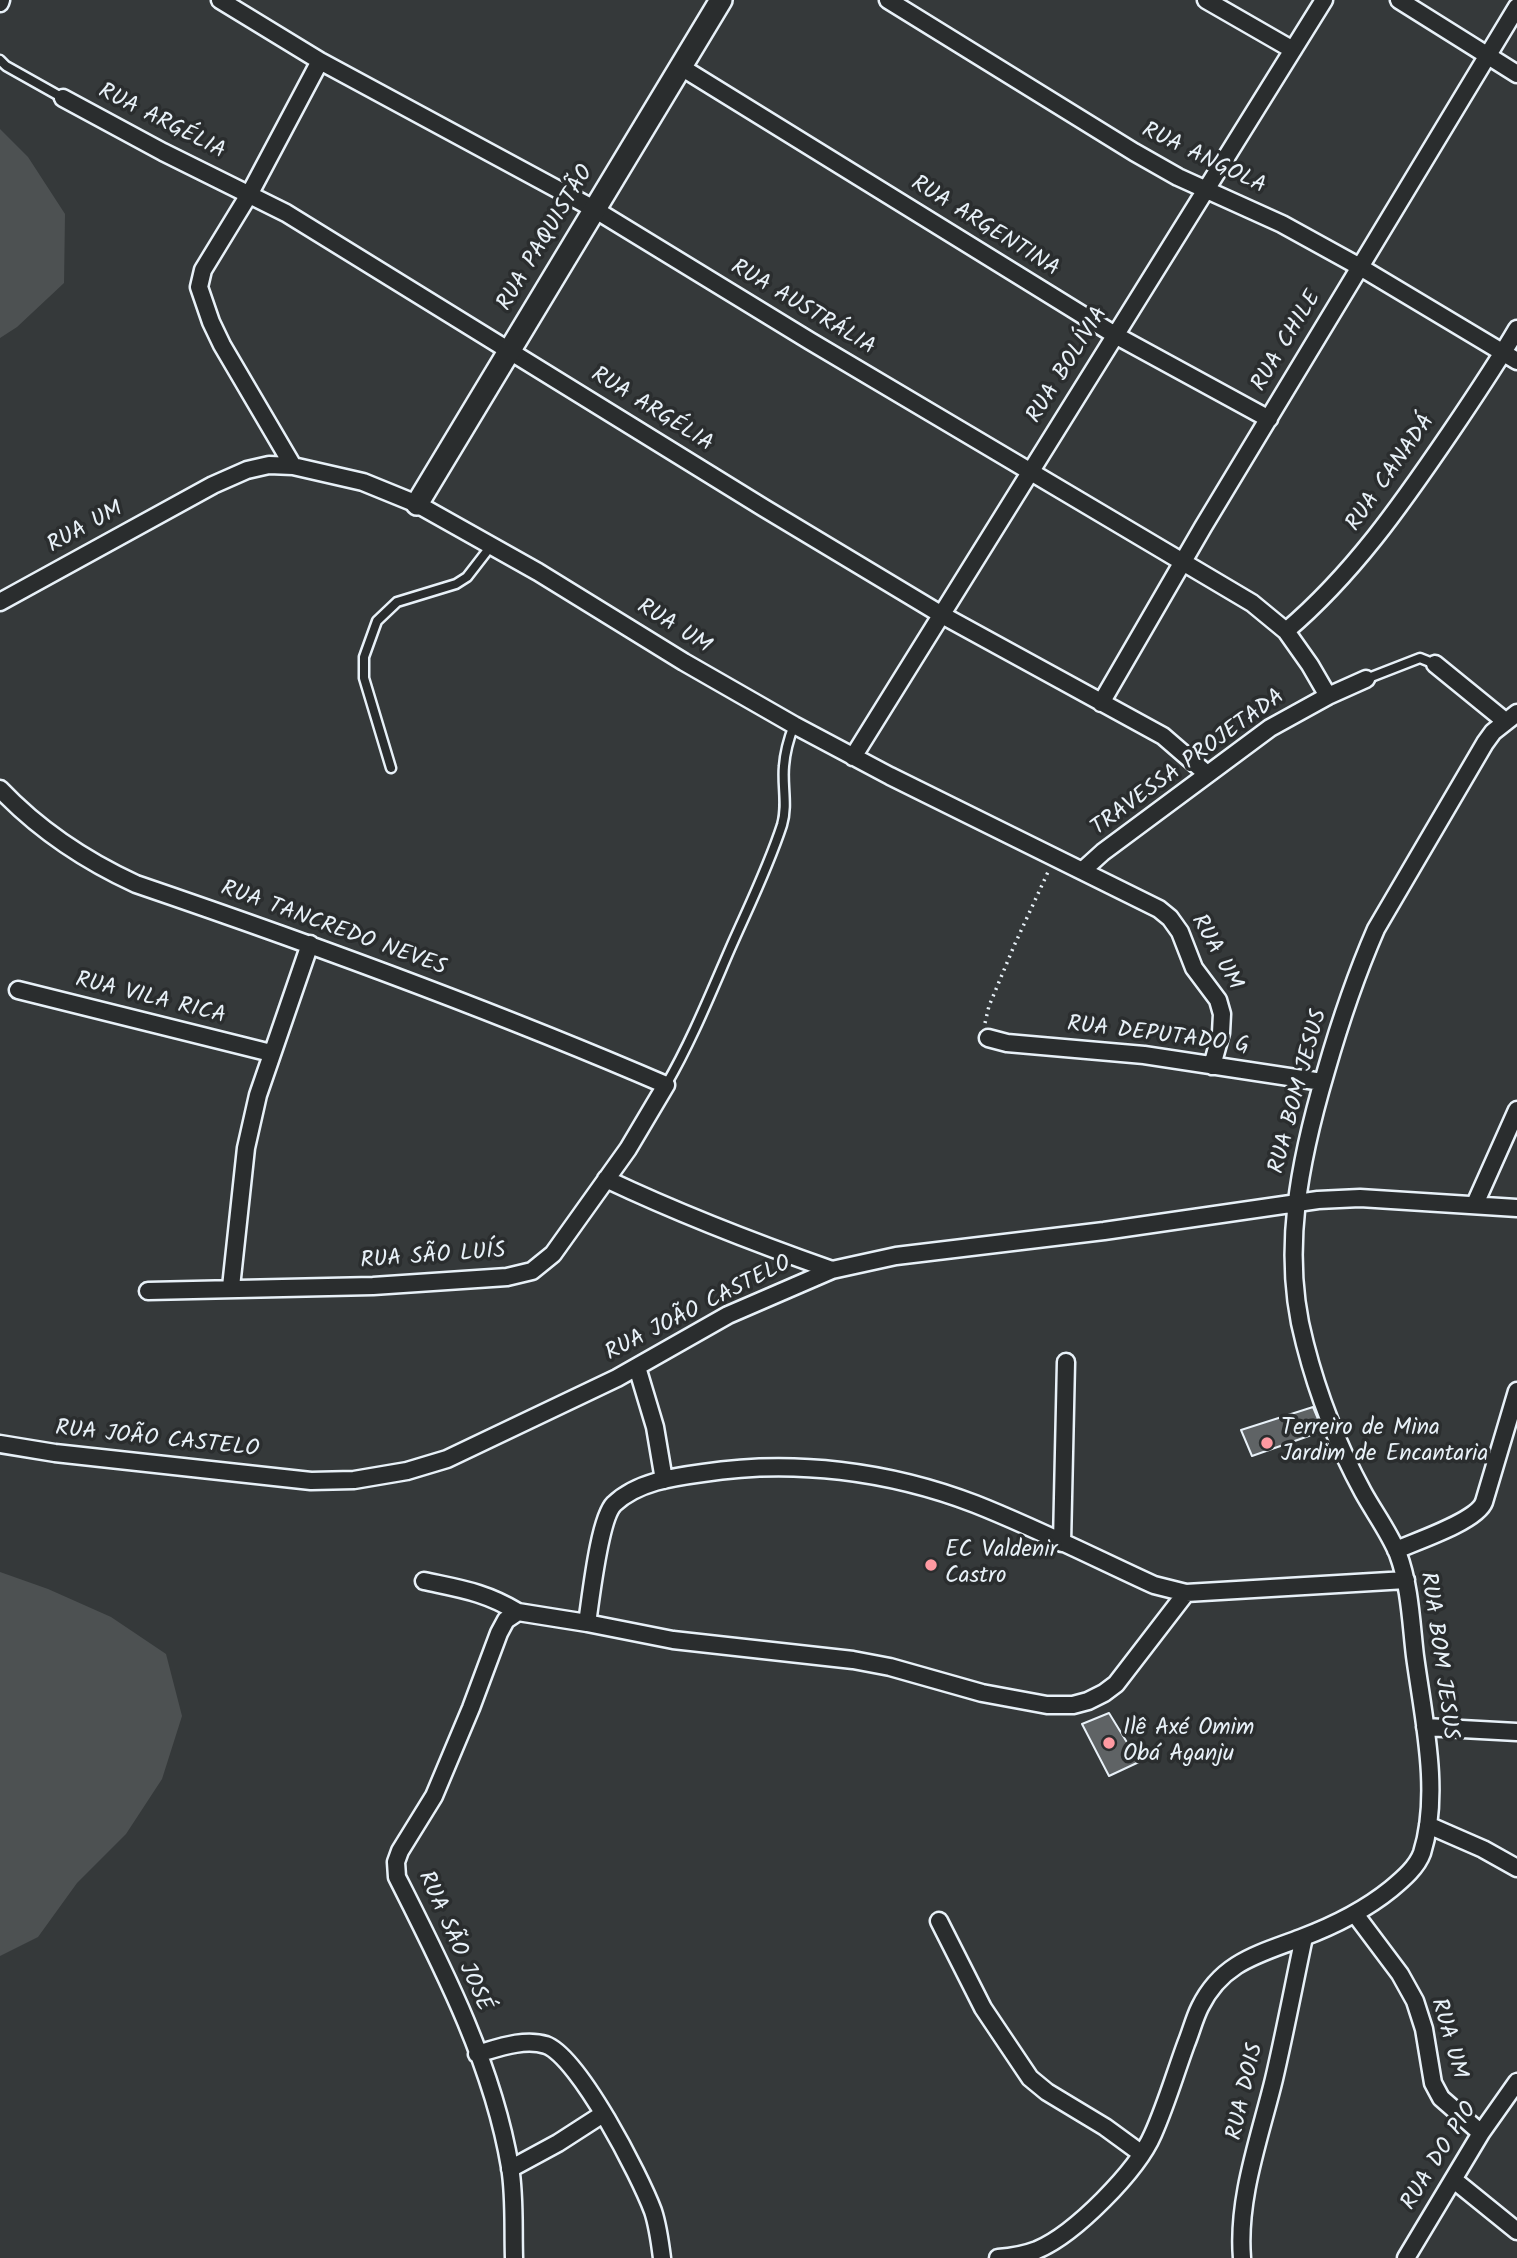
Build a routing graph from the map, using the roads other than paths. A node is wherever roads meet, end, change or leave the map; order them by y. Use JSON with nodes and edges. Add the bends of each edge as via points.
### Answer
{"nodes":[{"id":1,"x":220,"y":0,"type":"edge"},
{"id":2,"x":721,"y":0,"type":"edge"},
{"id":3,"x":888,"y":0,"type":"edge"},
{"id":4,"x":1206,"y":0,"type":"edge"},
{"id":5,"x":1324,"y":0,"type":"edge"},
{"id":6,"x":1399,"y":0,"type":"edge"},
{"id":7,"x":1517,"y":7,"type":"edge"},
{"id":8,"x":1293,"y":50,"type":"junction"},
{"id":9,"x":1487,"y":56,"type":"junction"},
{"id":10,"x":0,"y":60,"type":"edge"},
{"id":11,"x":320,"y":61,"type":"junction"},
{"id":12,"x":681,"y":67,"type":"junction"},
{"id":13,"x":1517,"y":74,"type":"edge"},
{"id":14,"x":63,"y":98,"type":"joint"},
{"id":15,"x":1206,"y":190,"type":"junction"},
{"id":16,"x":250,"y":193,"type":"junction"},
{"id":17,"x":594,"y":209,"type":"junction"},
{"id":18,"x":1360,"y":267,"type":"junction"},
{"id":19,"x":1517,"y":329,"type":"edge"},
{"id":20,"x":1115,"y":335,"type":"junction"},
{"id":21,"x":512,"y":350,"type":"junction"},
{"id":22,"x":1510,"y":357,"type":"edge"},
{"id":23,"x":1269,"y":419,"type":"junction"},
{"id":24,"x":293,"y":466,"type":"junction"},
{"id":25,"x":1031,"y":472,"type":"junction"},
{"id":26,"x":417,"y":504,"type":"junction"},
{"id":27,"x":491,"y":546,"type":"junction"},
{"id":28,"x":1183,"y":561,"type":"junction"},
{"id":29,"x":0,"y":603,"type":"edge"},
{"id":30,"x":942,"y":615,"type":"junction"},
{"id":31,"x":1286,"y":631,"type":"junction"},
{"id":32,"x":1435,"y":664,"type":"joint"},
{"id":33,"x":1366,"y":679,"type":"joint"},
{"id":34,"x":1328,"y":696,"type":"junction"},
{"id":35,"x":1101,"y":703,"type":"junction"},
{"id":36,"x":1511,"y":717,"type":"edge"},
{"id":37,"x":794,"y":725,"type":"junction"},
{"id":38,"x":853,"y":757,"type":"junction"},
{"id":39,"x":391,"y":768,"type":"dead end"},
{"id":40,"x":1207,"y":774,"type":"junction"},
{"id":41,"x":0,"y":789,"type":"edge"},
{"id":42,"x":1082,"y":872,"type":"junction"},
{"id":43,"x":310,"y":944,"type":"junction"},
{"id":44,"x":18,"y":989,"type":"dead end"},
{"id":45,"x":988,"y":1038,"type":"road end"},
{"id":46,"x":271,"y":1053,"type":"junction"},
{"id":47,"x":1212,"y":1066,"type":"junction"},
{"id":48,"x":1322,"y":1082,"type":"junction"},
{"id":49,"x":666,"y":1085,"type":"junction"},
{"id":50,"x":1517,"y":1110,"type":"edge"},
{"id":51,"x":606,"y":1179,"type":"junction"},
{"id":52,"x":1296,"y":1202,"type":"junction"},
{"id":53,"x":1475,"y":1204,"type":"junction"},
{"id":54,"x":1517,"y":1208,"type":"edge"},
{"id":55,"x":832,"y":1270,"type":"junction"},
{"id":56,"x":231,"y":1287,"type":"junction"},
{"id":57,"x":148,"y":1291,"type":"dead end"},
{"id":58,"x":1066,"y":1362,"type":"dead end"},
{"id":59,"x":636,"y":1367,"type":"junction"},
{"id":60,"x":1517,"y":1391,"type":"edge"},
{"id":61,"x":0,"y":1444,"type":"edge"},
{"id":62,"x":664,"y":1480,"type":"junction"},
{"id":63,"x":1062,"y":1543,"type":"junction"},
{"id":64,"x":1396,"y":1550,"type":"junction"},
{"id":65,"x":1406,"y":1580,"type":"junction"},
{"id":66,"x":424,"y":1581,"type":"dead end"},
{"id":67,"x":1186,"y":1593,"type":"junction"},
{"id":68,"x":518,"y":1612,"type":"junction"},
{"id":69,"x":587,"y":1623,"type":"junction"},
{"id":70,"x":1425,"y":1727,"type":"junction"},
{"id":71,"x":1517,"y":1732,"type":"edge"},
{"id":72,"x":1428,"y":1825,"type":"junction"},
{"id":73,"x":1517,"y":1868,"type":"edge"},
{"id":74,"x":1354,"y":1914,"type":"junction"},
{"id":75,"x":939,"y":1921,"type":"dead end"},
{"id":76,"x":1304,"y":1937,"type":"junction"},
{"id":77,"x":477,"y":2054,"type":"junction"},
{"id":78,"x":1517,"y":2082,"type":"edge"},
{"id":79,"x":603,"y":2114,"type":"junction"},
{"id":80,"x":1481,"y":2133,"type":"junction"},
{"id":81,"x":1142,"y":2154,"type":"junction"},
{"id":82,"x":510,"y":2169,"type":"junction"},
{"id":83,"x":1454,"y":2180,"type":"junction"},
{"id":84,"x":1517,"y":2231,"type":"edge"},
{"id":85,"x":514,"y":2258,"type":"edge"},
{"id":86,"x":662,"y":2258,"type":"edge"},
{"id":87,"x":998,"y":2258,"type":"edge"},
{"id":88,"x":1242,"y":2258,"type":"edge"},
{"id":89,"x":1406,"y":2258,"type":"edge"}],
"edges":[{"from":1,"to":11,"type":"street","name":"RUA AUSTRÁLIA"},
{"from":2,"to":12,"type":"street","name":"RUA PAQUISTÃO"},
{"from":3,"to":15,"type":"street","name":"RUA ANGOLA","via":[[1134,152]]},
{"from":4,"to":8,"type":"street"},
{"from":5,"to":8,"type":"street","name":"RUA BOLÍVIA"},
{"from":6,"to":9,"type":"street"},
{"from":7,"to":9,"type":"street","name":"RUA CHILE"},
{"from":8,"to":15,"type":"street","name":"RUA BOLÍVIA"},
{"from":9,"to":13,"type":"street"},
{"from":9,"to":18,"type":"street","name":"RUA CHILE"},
{"from":10,"to":14,"type":"lane"},
{"from":11,"to":16,"type":"street"},
{"from":11,"to":17,"type":"street","name":"RUA AUSTRÁLIA"},
{"from":12,"to":17,"type":"street","name":"RUA PAQUISTÃO"},
{"from":12,"to":20,"type":"street","name":"RUA ARGENTINA"},
{"from":14,"to":16,"type":"street","name":"RUA ARGÉLIA"},
{"from":15,"to":18,"type":"street","name":"RUA ANGOLA","via":[[1272,219]]},
{"from":15,"to":20,"type":"street","name":"RUA BOLÍVIA"},
{"from":16,"to":21,"type":"street","name":"RUA ARGÉLIA"},
{"from":16,"to":24,"type":"street","via":[[203,270],[199,287],[222,345]]},
{"from":17,"to":21,"type":"street","name":"RUA PAQUISTÃO"},
{"from":17,"to":25,"type":"street","name":"RUA AUSTRÁLIA"},
{"from":18,"to":22,"type":"street","name":"RUA ANGOLA"},
{"from":18,"to":23,"type":"street","name":"RUA CHILE"},
{"from":19,"to":22,"type":"street","name":"RUA CANADÁ"},
{"from":20,"to":23,"type":"street","name":"RUA ARGENTINA"},
{"from":20,"to":25,"type":"street","name":"RUA BOLÍVIA"},
{"from":21,"to":26,"type":"street","name":"RUA PAQUISTÃO"},
{"from":21,"to":30,"type":"street","name":"RUA ARGÉLIA"},
{"from":22,"to":31,"type":"street","name":"RUA CANADÁ","via":[[1380,534],[1334,587]]},
{"from":23,"to":28,"type":"street","name":"RUA CHILE"},
{"from":24,"to":26,"type":"street","name":"RUA UM","via":[[363,482]]},
{"from":24,"to":29,"type":"street","name":"RUA UM","via":[[247,470],[213,485]]},
{"from":25,"to":28,"type":"street","name":"RUA AUSTRÁLIA"},
{"from":25,"to":30,"type":"street","name":"RUA BOLÍVIA"},
{"from":26,"to":27,"type":"street","name":"RUA UM"},
{"from":27,"to":37,"type":"street","name":"RUA UM"},
{"from":27,"to":39,"type":"lane","via":[[467,577],[397,601],[377,621],[364,657],[364,678]]},
{"from":28,"to":31,"type":"street","name":"RUA AUSTRÁLIA","via":[[1252,603]]},
{"from":28,"to":35,"type":"street","name":"RUA CHILE"},
{"from":30,"to":35,"type":"street","name":"RUA ARGÉLIA"},
{"from":30,"to":38,"type":"street","name":"RUA BOLÍVIA"},
{"from":31,"to":34,"type":"street","name":"RUA AUSTRÁLIA"},
{"from":32,"to":33,"type":"lane","name":"TRAVESSA PROJETADA","via":[[1420,658]]},
{"from":32,"to":36,"type":"street","name":"TRAVESSA PROJETADA"},
{"from":33,"to":34,"type":"street","name":"TRAVESSA PROJETADA"},
{"from":34,"to":40,"type":"street","name":"TRAVESSA PROJETADA","via":[[1270,728]]},
{"from":35,"to":40,"type":"street","name":"RUA ARGÉLIA","via":[[1163,736]]},
{"from":36,"to":48,"type":"street","name":"RUA BOM JESUS","via":[[1485,743],[1376,929]]},
{"from":37,"to":38,"type":"street","name":"RUA UM"},
{"from":37,"to":49,"type":"lane","via":[[783,768],[783,822]]},
{"from":38,"to":42,"type":"street","name":"RUA UM"},
{"from":40,"to":42,"type":"street","name":"TRAVESSA PROJETADA"},
{"from":41,"to":43,"type":"street","name":"RUA TANCREDO NEVES","via":[[63,842],[104,869]]},
{"from":42,"to":47,"type":"street","name":"RUA UM","via":[[1159,909],[1180,932],[1194,968],[1218,1000],[1222,1014]]},
{"from":43,"to":46,"type":"street"},
{"from":43,"to":49,"type":"street","name":"RUA TANCREDO NEVES"},
{"from":44,"to":46,"type":"street","name":"RUA VILA RICA"},
{"from":45,"to":47,"type":"street","name":"RUA DEPUTADO G"},
{"from":46,"to":56,"type":"street","via":[[246,1148]]},
{"from":47,"to":48,"type":"street","name":"RUA DEPUTADO G"},
{"from":48,"to":52,"type":"street","name":"RUA BOM JESUS"},
{"from":49,"to":51,"type":"street","name":"RUA SÃO LUÍS"},
{"from":50,"to":53,"type":"street"},
{"from":51,"to":55,"type":"street","via":[[673,1210]]},
{"from":51,"to":56,"type":"street","name":"RUA SÃO LUÍS","via":[[553,1254],[520,1275],[373,1286]]},
{"from":52,"to":53,"type":"street","name":"RUA JOÃO CASTELO","via":[[1360,1198]]},
{"from":52,"to":55,"type":"street","name":"RUA JOÃO CASTELO","via":[[896,1256]]},
{"from":52,"to":64,"type":"street","name":"RUA BOM JESUS","via":[[1293,1264],[1304,1342],[1340,1444]]},
{"from":53,"to":54,"type":"street","name":"RUA JOÃO CASTELO"},
{"from":55,"to":59,"type":"street","name":"RUA JOÃO CASTELO","via":[[728,1315]]},
{"from":56,"to":57,"type":"street","name":"RUA SÃO LUÍS"},
{"from":58,"to":63,"type":"street"},
{"from":59,"to":61,"type":"street","name":"RUA JOÃO CASTELO","via":[[447,1459],[354,1480],[311,1481]]},
{"from":59,"to":62,"type":"street","via":[[655,1427]]},
{"from":60,"to":64,"type":"street","via":[[1480,1511]]},
{"from":62,"to":63,"type":"street","via":[[767,1466],[887,1478],[974,1504]]},
{"from":62,"to":69,"type":"street","via":[[628,1493],[609,1510]]},
{"from":63,"to":67,"type":"street","via":[[1154,1585]]},
{"from":64,"to":65,"type":"street","name":"RUA BOM JESUS"},
{"from":65,"to":67,"type":"street"},
{"from":65,"to":70,"type":"street","name":"RUA BOM JESUS"},
{"from":66,"to":68,"type":"street","via":[[490,1596]]},
{"from":67,"to":69,"type":"street","via":[[1116,1684],[1073,1705],[999,1696],[853,1660],[673,1640]]},
{"from":68,"to":69,"type":"street"},
{"from":68,"to":77,"type":"street","name":"RUA SÃO JOSÉ","via":[[506,1620],[499,1633],[434,1796],[396,1862],[397,1877]]},
{"from":70,"to":71,"type":"street"},
{"from":70,"to":72,"type":"street","name":"RUA BOM JESUS"},
{"from":72,"to":73,"type":"street"},
{"from":72,"to":74,"type":"street","name":"RUA BOM JESUS","via":[[1419,1860],[1411,1870]]},
{"from":74,"to":76,"type":"street","name":"RUA BOM JESUS"},
{"from":74,"to":80,"type":"street","name":"RUA UM","via":[[1415,2001],[1433,2083],[1441,2098]]},
{"from":75,"to":81,"type":"street","via":[[983,2008],[1030,2078]]},
{"from":76,"to":81,"type":"street","name":"RUA BOM JESUS","via":[[1246,1958],[1217,1982],[1200,2006]]},
{"from":76,"to":88,"type":"street","name":"RUA DOIS","via":[[1249,2177]]},
{"from":77,"to":79,"type":"street","via":[[525,2043],[548,2046],[573,2068]]},
{"from":77,"to":82,"type":"street","name":"RUA SÃO JOSÉ"},
{"from":78,"to":80,"type":"street","name":"RUA DO PIO"},
{"from":79,"to":82,"type":"street"},
{"from":79,"to":86,"type":"street","via":[[653,2210]]},
{"from":80,"to":83,"type":"street","name":"RUA DO PIO"},
{"from":81,"to":87,"type":"street","name":"RUA BOM JESUS","via":[[1070,2230],[1041,2249]]},
{"from":82,"to":85,"type":"street","name":"RUA SÃO JOSÉ"},
{"from":83,"to":84,"type":"street"},
{"from":83,"to":89,"type":"street","name":"RUA DO PIO"}]}
